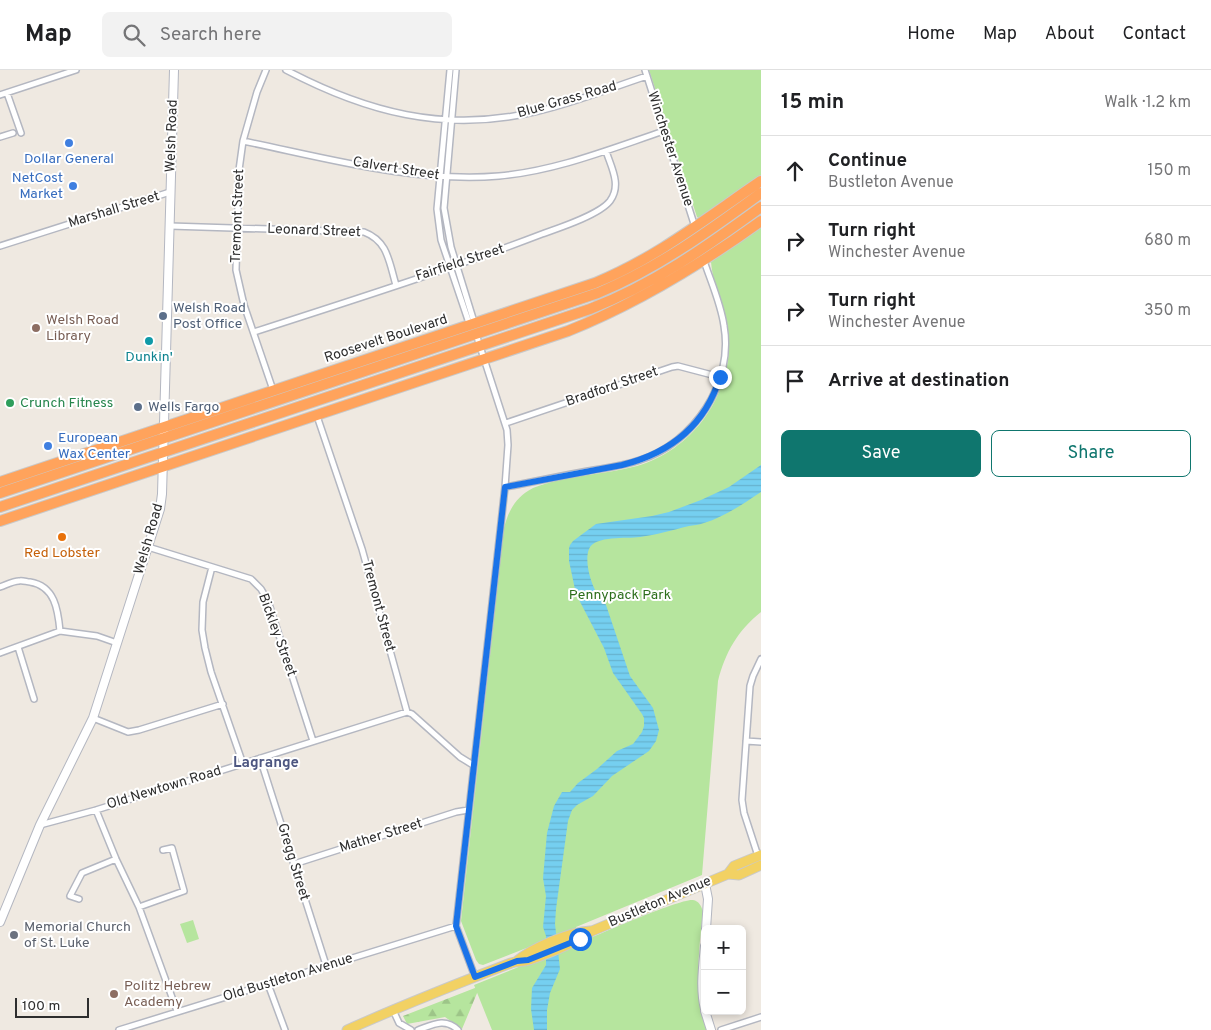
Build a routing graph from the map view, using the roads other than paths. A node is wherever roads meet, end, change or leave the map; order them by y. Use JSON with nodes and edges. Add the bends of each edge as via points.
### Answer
{"nodes":[{"id":1,"x":76,"y":70,"type":"edge"},
{"id":2,"x":174,"y":70,"type":"edge"},
{"id":3,"x":266,"y":70,"type":"edge"},
{"id":4,"x":286,"y":70,"type":"edge"},
{"id":5,"x":450,"y":70,"type":"edge"},
{"id":6,"x":456,"y":70,"type":"edge"},
{"id":7,"x":644,"y":70,"type":"edge"},
{"id":8,"x":646,"y":76,"type":"junction"},
{"id":9,"x":8,"y":93,"type":"junction"},
{"id":10,"x":0,"y":95,"type":"edge"},
{"id":11,"x":445,"y":120,"type":"junction"},
{"id":12,"x":452,"y":120,"type":"junction"},
{"id":13,"x":664,"y":131,"type":"junction"},
{"id":14,"x":13,"y":133,"type":"dead end"},
{"id":15,"x":21,"y":133,"type":"dead end"},
{"id":16,"x":0,"y":137,"type":"edge"},
{"id":17,"x":243,"y":141,"type":"junction"},
{"id":18,"x":606,"y":150,"type":"junction"},
{"id":19,"x":440,"y":176,"type":"junction"},
{"id":20,"x":447,"y":177,"type":"junction"},
{"id":21,"x":761,"y":181,"type":"edge"},
{"id":22,"x":170,"y":192,"type":"junction"},
{"id":23,"x":760,"y":194,"type":"edge"},
{"id":24,"x":761,"y":209,"type":"edge"},
{"id":25,"x":715,"y":214,"type":"junction"},
{"id":26,"x":761,"y":221,"type":"edge"},
{"id":27,"x":170,"y":226,"type":"junction"},
{"id":28,"x":237,"y":228,"type":"junction"},
{"id":29,"x":695,"y":228,"type":"junction"},
{"id":30,"x":0,"y":246,"type":"edge"},
{"id":31,"x":642,"y":261,"type":"junction"},
{"id":32,"x":704,"y":261,"type":"junction"},
{"id":33,"x":453,"y":265,"type":"junction"},
{"id":34,"x":396,"y":285,"type":"junction"},
{"id":35,"x":598,"y":293,"type":"junction"},
{"id":36,"x":474,"y":328,"type":"junction"},
{"id":37,"x":254,"y":332,"type":"junction"},
{"id":38,"x":480,"y":347,"type":"junction"},
{"id":39,"x":485,"y":360,"type":"junction"},
{"id":40,"x":720,"y":377,"type":"junction"},
{"id":41,"x":274,"y":391,"type":"junction"},
{"id":42,"x":317,"y":416,"type":"junction"},
{"id":43,"x":506,"y":423,"type":"junction"},
{"id":44,"x":164,"y":427,"type":"junction"},
{"id":45,"x":163,"y":438,"type":"junction"},
{"id":46,"x":163,"y":453,"type":"junction"},
{"id":47,"x":162,"y":467,"type":"junction"},
{"id":48,"x":50,"y":476,"type":"junction"},
{"id":49,"x":1,"y":481,"type":"edge"},
{"id":50,"x":505,"y":487,"type":"junction"},
{"id":51,"x":0,"y":493,"type":"edge"},
{"id":52,"x":0,"y":507,"type":"edge"},
{"id":53,"x":40,"y":508,"type":"junction"},
{"id":54,"x":0,"y":512,"type":"edge"},
{"id":55,"x":0,"y":521,"type":"edge"},
{"id":56,"x":148,"y":547,"type":"junction"},
{"id":57,"x":212,"y":567,"type":"junction"},
{"id":58,"x":0,"y":587,"type":"edge"},
{"id":59,"x":60,"y":631,"type":"junction"},
{"id":60,"x":117,"y":642,"type":"junction"},
{"id":61,"x":18,"y":647,"type":"junction"},
{"id":62,"x":0,"y":653,"type":"edge"},
{"id":63,"x":761,"y":659,"type":"edge"},
{"id":64,"x":34,"y":699,"type":"dead end"},
{"id":65,"x":223,"y":704,"type":"junction"},
{"id":66,"x":407,"y":712,"type":"junction"},
{"id":67,"x":93,"y":718,"type":"junction"},
{"id":68,"x":313,"y":741,"type":"junction"},
{"id":69,"x":746,"y":741,"type":"junction"},
{"id":70,"x":761,"y":742,"type":"edge"},
{"id":71,"x":260,"y":758,"type":"junction"},
{"id":72,"x":243,"y":764,"type":"junction"},
{"id":73,"x":473,"y":765,"type":"junction"},
{"id":74,"x":96,"y":810,"type":"junction"},
{"id":75,"x":468,"y":810,"type":"junction"},
{"id":76,"x":40,"y":825,"type":"junction"},
{"id":77,"x":163,"y":850,"type":"dead end"},
{"id":78,"x":760,"y":859,"type":"edge"},
{"id":79,"x":116,"y":860,"type":"junction"},
{"id":80,"x":294,"y":864,"type":"junction"},
{"id":81,"x":705,"y":884,"type":"junction"},
{"id":82,"x":79,"y":899,"type":"dead end"},
{"id":83,"x":139,"y":907,"type":"junction"},
{"id":84,"x":2,"y":913,"type":"edge"},
{"id":85,"x":0,"y":922,"type":"edge"},
{"id":86,"x":706,"y":925,"type":"edge"},
{"id":87,"x":456,"y":926,"type":"junction"},
{"id":88,"x":326,"y":966,"type":"junction"},
{"id":89,"x":475,"y":977,"type":"junction"},
{"id":90,"x":268,"y":984,"type":"junction"},
{"id":91,"x":393,"y":1009,"type":"junction"},
{"id":92,"x":177,"y":1011,"type":"junction"},
{"id":93,"x":706,"y":1015,"type":"edge"},
{"id":94,"x":761,"y":1017,"type":"edge"},
{"id":95,"x":352,"y":1029,"type":"edge"},
{"id":96,"x":119,"y":1030,"type":"edge"},
{"id":97,"x":285,"y":1030,"type":"edge"},
{"id":98,"x":411,"y":1030,"type":"edge"},
{"id":99,"x":418,"y":1030,"type":"edge"},
{"id":100,"x":458,"y":1030,"type":"edge"},
{"id":101,"x":711,"y":1030,"type":"edge"},
{"id":102,"x":721,"y":1030,"type":"edge"}],
"edges":[{"from":1,"to":9,"type":"street"},
{"from":2,"to":22,"type":"main road","name":"Welsh Road"},
{"from":3,"to":17,"type":"street","name":"Tremont Street"},
{"from":4,"to":11,"type":"street","name":"Blue Grass Road","via":[[370,107]]},
{"from":5,"to":11,"type":"street"},
{"from":6,"to":12,"type":"street"},
{"from":7,"to":8,"type":"street","name":"Winchester Avenue"},
{"from":8,"to":12,"type":"street","name":"Blue Grass Road","via":[[535,112],[489,119]]},
{"from":8,"to":13,"type":"street","name":"Winchester Avenue"},
{"from":9,"to":10,"type":"street"},
{"from":9,"to":15,"type":"street"},
{"from":11,"to":12,"type":"street","name":"Blue Grass Road"},
{"from":11,"to":19,"type":"street"},
{"from":12,"to":20,"type":"street"},
{"from":13,"to":18,"type":"street","name":"Calvert Street"},
{"from":13,"to":29,"type":"street","name":"Winchester Avenue"},
{"from":14,"to":16,"type":"street"},
{"from":17,"to":19,"type":"street","name":"Calvert Street","via":[[408,174]]},
{"from":17,"to":28,"type":"street","name":"Tremont Street"},
{"from":18,"to":20,"type":"street","name":"Calvert Street","via":[[518,174]]},
{"from":18,"to":33,"type":"street","name":"Fairfield Street","via":[[616,188],[604,207],[563,226]]},
{"from":19,"to":20,"type":"street","name":"Calvert Street"},
{"from":19,"to":33,"type":"street","via":[[438,224],[441,240]]},
{"from":20,"to":33,"type":"street","via":[[444,208]]},
{"from":21,"to":25,"type":"highway","name":"Roosevelt Boulevard"},
{"from":22,"to":27,"type":"main road","name":"Welsh Road"},
{"from":22,"to":30,"type":"street","name":"Marshall Street"},
{"from":23,"to":25,"type":"highway"},
{"from":23,"to":35,"type":"highway","name":"Roosevelt Boulevard","via":[[670,257]]},
{"from":24,"to":38,"type":"highway","via":[[688,259],[628,293]]},
{"from":25,"to":29,"type":"highway","name":"Roosevelt Boulevard"},
{"from":26,"to":32,"type":"highway"},
{"from":27,"to":28,"type":"street","name":"Leonard Street"},
{"from":27,"to":44,"type":"main road","name":"Welsh Road"},
{"from":28,"to":34,"type":"street","name":"Leonard Street","via":[[364,232],[378,239],[385,249]]},
{"from":28,"to":37,"type":"street","name":"Tremont Street","via":[[236,270]]},
{"from":29,"to":31,"type":"highway","name":"Roosevelt Boulevard"},
{"from":31,"to":35,"type":"highway"},
{"from":31,"to":36,"type":"highway","name":"Roosevelt Boulevard","via":[[595,283]]},
{"from":32,"to":39,"type":"highway","via":[[594,320]]},
{"from":32,"to":40,"type":"street","via":[[724,326],[725,351]]},
{"from":33,"to":34,"type":"street","name":"Fairfield Street"},
{"from":33,"to":36,"type":"street"},
{"from":34,"to":37,"type":"street","name":"Fairfield Street"},
{"from":35,"to":36,"type":"highway","name":"Roosevelt Boulevard"},
{"from":36,"to":38,"type":"street"},
{"from":36,"to":41,"type":"highway","name":"Roosevelt Boulevard"},
{"from":36,"to":45,"type":"highway","name":"Roosevelt Boulevard"},
{"from":37,"to":41,"type":"street","name":"Tremont Street"},
{"from":38,"to":39,"type":"street"},
{"from":38,"to":46,"type":"highway"},
{"from":39,"to":42,"type":"highway"},
{"from":39,"to":43,"type":"street"},
{"from":40,"to":43,"type":"street","name":"Bradford Street","via":[[672,367]]},
{"from":40,"to":50,"type":"street","via":[[715,392],[696,422],[684,435],[657,453],[622,465]]},
{"from":41,"to":44,"type":"highway","name":"Roosevelt Boulevard"},
{"from":42,"to":47,"type":"highway"},
{"from":42,"to":66,"type":"street","name":"Tremont Street","via":[[362,549]]},
{"from":43,"to":50,"type":"street"},
{"from":44,"to":45,"type":"main road","name":"Welsh Road"},
{"from":44,"to":49,"type":"highway","name":"Roosevelt Boulevard"},
{"from":45,"to":46,"type":"main road","name":"Welsh Road"},
{"from":45,"to":48,"type":"highway","name":"Roosevelt Boulevard"},
{"from":46,"to":47,"type":"main road","name":"Welsh Road"},
{"from":46,"to":52,"type":"highway"},
{"from":47,"to":53,"type":"highway"},
{"from":47,"to":56,"type":"main road","name":"Welsh Road","via":[[161,502]]},
{"from":48,"to":49,"type":"highway"},
{"from":48,"to":51,"type":"highway","name":"Roosevelt Boulevard"},
{"from":50,"to":73,"type":"street"},
{"from":53,"to":54,"type":"highway"},
{"from":53,"to":55,"type":"highway"},
{"from":56,"to":57,"type":"street","name":"Bickley Street"},
{"from":56,"to":60,"type":"main road","name":"Welsh Road"},
{"from":57,"to":65,"type":"street","via":[[203,602],[202,630],[211,672]]},
{"from":57,"to":68,"type":"street","name":"Bickley Street","via":[[251,579],[268,601]]},
{"from":58,"to":59,"type":"street","via":[[18,581],[38,584],[46,589],[52,595],[58,612]]},
{"from":59,"to":60,"type":"street"},
{"from":59,"to":61,"type":"street"},
{"from":60,"to":67,"type":"main road","name":"Welsh Road"},
{"from":61,"to":62,"type":"street"},
{"from":61,"to":64,"type":"street"},
{"from":63,"to":69,"type":"street","via":[[750,686]]},
{"from":65,"to":67,"type":"street","via":[[128,732]]},
{"from":65,"to":72,"type":"street"},
{"from":66,"to":68,"type":"street","name":"Old Newtown Road"},
{"from":66,"to":73,"type":"street"},
{"from":67,"to":76,"type":"main road","name":"Welsh Road"},
{"from":68,"to":71,"type":"street","name":"Old Newtown Road"},
{"from":69,"to":70,"type":"street"},
{"from":69,"to":78,"type":"street","via":[[742,800]]},
{"from":71,"to":72,"type":"street","name":"Old Newtown Road"},
{"from":71,"to":80,"type":"street","name":"Gregg Street"},
{"from":72,"to":74,"type":"street","name":"Old Newtown Road"},
{"from":73,"to":75,"type":"street"},
{"from":74,"to":76,"type":"street","name":"Old Newtown Road"},
{"from":74,"to":79,"type":"street"},
{"from":75,"to":80,"type":"street","name":"Mather Street"},
{"from":75,"to":87,"type":"street"},
{"from":76,"to":84,"type":"main road","name":"Welsh Road"},
{"from":77,"to":83,"type":"street","via":[[172,848],[184,891]]},
{"from":78,"to":81,"type":"main road","name":"Bustleton Avenue","via":[[739,875],[728,874]]},
{"from":79,"to":82,"type":"street","via":[[82,873],[70,896]]},
{"from":79,"to":83,"type":"street"},
{"from":80,"to":88,"type":"street","name":"Gregg Street"},
{"from":81,"to":86,"type":"main road","via":[[708,899]]},
{"from":81,"to":89,"type":"main road","name":"Bustleton Avenue"},
{"from":83,"to":92,"type":"street"},
{"from":84,"to":85,"type":"main road","name":"Welsh Road"},
{"from":87,"to":88,"type":"street","name":"Old Bustleton Avenue"},
{"from":87,"to":89,"type":"street"},
{"from":88,"to":90,"type":"street","name":"Old Bustleton Avenue"},
{"from":89,"to":91,"type":"main road","name":"Bustleton Avenue"},
{"from":90,"to":92,"type":"street","name":"Old Bustleton Avenue"},
{"from":90,"to":97,"type":"street"},
{"from":91,"to":95,"type":"main road","name":"Bustleton Avenue"},
{"from":91,"to":98,"type":"street","via":[[399,1023]]},
{"from":92,"to":96,"type":"street","name":"Old Bustleton Avenue"},
{"from":93,"to":101,"type":"main road"},
{"from":94,"to":102,"type":"street"},
{"from":99,"to":100,"type":"street","via":[[443,1022]]}]}
